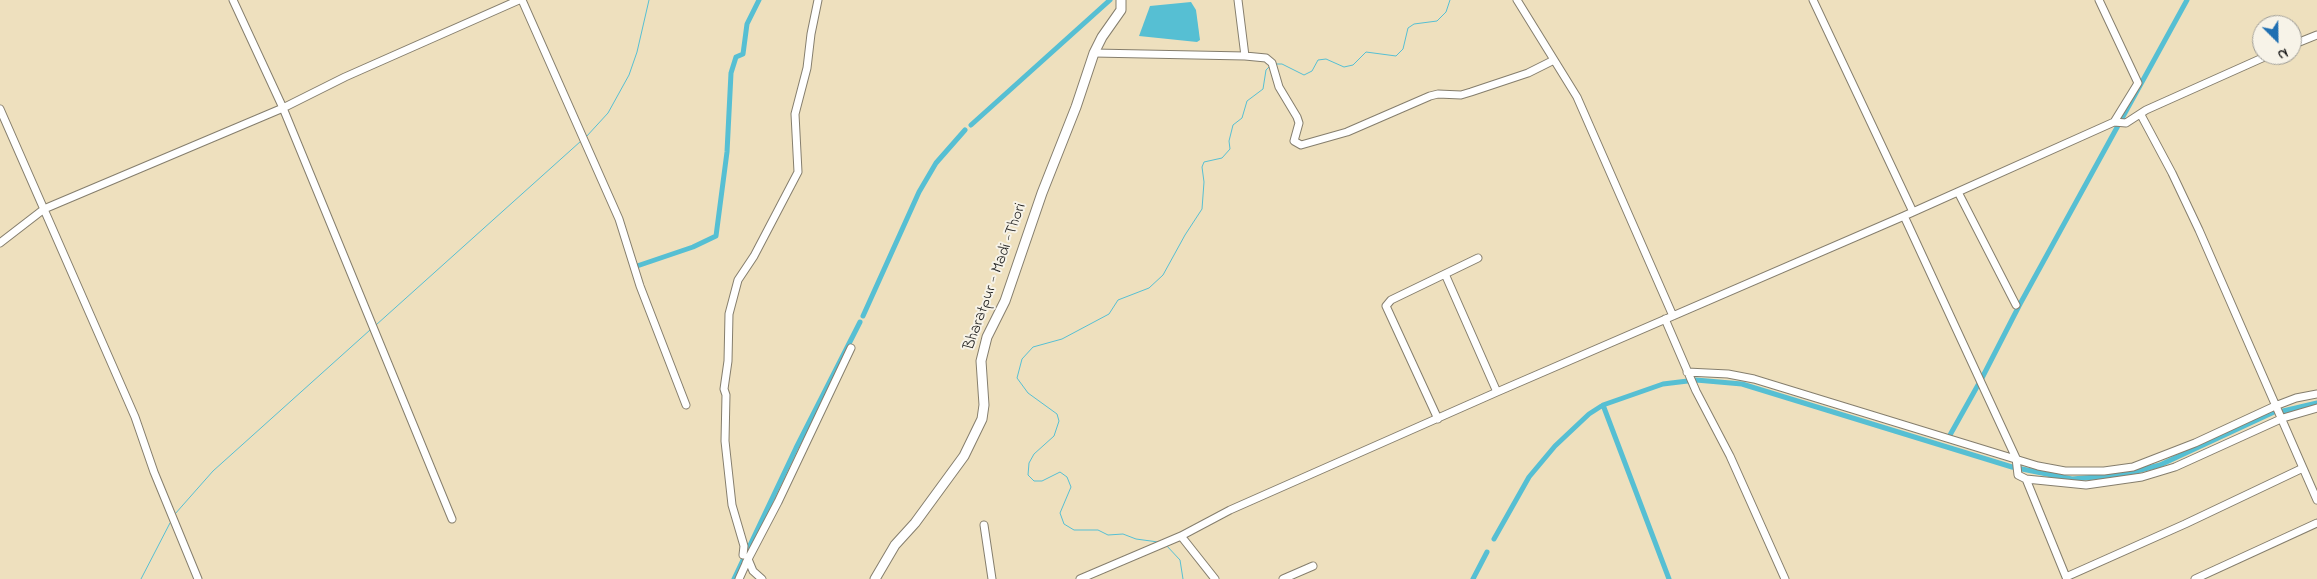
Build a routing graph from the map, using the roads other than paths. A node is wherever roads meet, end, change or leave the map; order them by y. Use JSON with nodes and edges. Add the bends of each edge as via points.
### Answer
{"nodes":[{"id":1,"x":233,"y":0,"type":"edge"},
{"id":2,"x":521,"y":0,"type":"edge"},
{"id":3,"x":818,"y":0,"type":"edge"},
{"id":4,"x":1121,"y":0,"type":"edge"},
{"id":5,"x":1238,"y":0,"type":"edge"},
{"id":6,"x":1517,"y":0,"type":"edge"},
{"id":7,"x":1813,"y":0,"type":"edge"},
{"id":8,"x":2099,"y":0,"type":"edge"},
{"id":9,"x":2317,"y":35,"type":"edge"},
{"id":10,"x":2302,"y":41,"type":"edge"},
{"id":11,"x":1094,"y":54,"type":"junction"},
{"id":12,"x":1245,"y":56,"type":"junction"},
{"id":13,"x":1554,"y":60,"type":"junction"},
{"id":14,"x":2252,"y":63,"type":"edge"},
{"id":15,"x":283,"y":108,"type":"junction"},
{"id":16,"x":0,"y":109,"type":"edge"},
{"id":17,"x":2140,"y":115,"type":"junction"},
{"id":18,"x":2119,"y":122,"type":"junction"},
{"id":19,"x":1958,"y":192,"type":"junction"},
{"id":20,"x":44,"y":209,"type":"junction"},
{"id":21,"x":1913,"y":212,"type":"junction"},
{"id":22,"x":1904,"y":216,"type":"junction"},
{"id":23,"x":0,"y":243,"type":"edge"},
{"id":24,"x":1478,"y":258,"type":"dead end"},
{"id":25,"x":1445,"y":274,"type":"junction"},
{"id":26,"x":2016,"y":305,"type":"dead end"},
{"id":27,"x":1673,"y":316,"type":"junction"},
{"id":28,"x":1665,"y":319,"type":"junction"},
{"id":29,"x":851,"y":348,"type":"dead end"},
{"id":30,"x":1688,"y":374,"type":"junction"},
{"id":31,"x":1498,"y":392,"type":"junction"},
{"id":32,"x":2317,"y":394,"type":"edge"},
{"id":33,"x":686,"y":405,"type":"dead end"},
{"id":34,"x":2276,"y":406,"type":"junction"},
{"id":35,"x":2317,"y":408,"type":"edge"},
{"id":36,"x":2282,"y":418,"type":"junction"},
{"id":37,"x":1438,"y":419,"type":"junction"},
{"id":38,"x":2017,"y":464,"type":"junction"},
{"id":39,"x":2303,"y":468,"type":"junction"},
{"id":40,"x":2026,"y":479,"type":"junction"},
{"id":41,"x":2317,"y":500,"type":"edge"},
{"id":42,"x":452,"y":519,"type":"dead end"},
{"id":43,"x":2317,"y":523,"type":"edge"},
{"id":44,"x":984,"y":525,"type":"dead end"},
{"id":45,"x":1181,"y":536,"type":"junction"},
{"id":46,"x":744,"y":555,"type":"dead end"},
{"id":47,"x":746,"y":563,"type":"junction"},
{"id":48,"x":1313,"y":566,"type":"dead end"},
{"id":49,"x":2065,"y":578,"type":"edge"},
{"id":50,"x":198,"y":579,"type":"edge"},
{"id":51,"x":739,"y":579,"type":"edge"},
{"id":52,"x":762,"y":579,"type":"edge"},
{"id":53,"x":875,"y":579,"type":"edge"},
{"id":54,"x":992,"y":579,"type":"edge"},
{"id":55,"x":1080,"y":579,"type":"edge"},
{"id":56,"x":1215,"y":579,"type":"edge"},
{"id":57,"x":1283,"y":579,"type":"edge"},
{"id":58,"x":1785,"y":579,"type":"edge"},
{"id":59,"x":2195,"y":579,"type":"edge"}],
"edges":[{"from":1,"to":15,"type":"street"},
{"from":2,"to":15,"type":"street","via":[[345,77]]},
{"from":2,"to":33,"type":"street","via":[[619,219],[640,286]]},
{"from":3,"to":46,"type":"street","via":[[807,68],[795,114],[798,172],[738,280],[728,314],[725,441],[732,505]]},
{"from":4,"to":11,"type":"main road","name":"Bharatpur - Madi -Thori","via":[[1121,10]]},
{"from":5,"to":12,"type":"street"},
{"from":6,"to":13,"type":"street"},
{"from":7,"to":21,"type":"street"},
{"from":8,"to":18,"type":"street","via":[[2138,83]]},
{"from":9,"to":10,"type":"street"},
{"from":11,"to":12,"type":"street"},
{"from":11,"to":53,"type":"main road","name":"Bharatpur - Madi -Thori","via":[[1005,301],[981,356],[982,418],[964,456],[895,545]]},
{"from":12,"to":13,"type":"street","via":[[1266,58],[1273,67],[1282,92],[1297,117],[1299,123],[1294,141],[1301,145],[1347,132],[1430,96],[1471,92],[1528,73]]},
{"from":13,"to":27,"type":"street","via":[[1577,98]]},
{"from":14,"to":17,"type":"street"},
{"from":15,"to":20,"type":"street"},
{"from":15,"to":42,"type":"street"},
{"from":16,"to":20,"type":"street"},
{"from":17,"to":18,"type":"street"},
{"from":17,"to":34,"type":"street","via":[[2199,230]]},
{"from":18,"to":19,"type":"street"},
{"from":19,"to":21,"type":"street"},
{"from":19,"to":26,"type":"street"},
{"from":20,"to":23,"type":"street"},
{"from":20,"to":50,"type":"street","via":[[135,417]]},
{"from":21,"to":22,"type":"street"},
{"from":22,"to":27,"type":"street"},
{"from":22,"to":38,"type":"street"},
{"from":24,"to":25,"type":"street"},
{"from":25,"to":31,"type":"street"},
{"from":25,"to":37,"type":"street","via":[[1390,300],[1386,306]]},
{"from":27,"to":28,"type":"street"},
{"from":28,"to":30,"type":"street"},
{"from":28,"to":31,"type":"street"},
{"from":29,"to":47,"type":"street"},
{"from":30,"to":38,"type":"street","via":[[1754,378]]},
{"from":30,"to":58,"type":"street","via":[[1730,456]]},
{"from":31,"to":37,"type":"street"},
{"from":32,"to":34,"type":"street"},
{"from":34,"to":36,"type":"street"},
{"from":34,"to":38,"type":"street","via":[[2195,444],[2133,467],[2066,471]]},
{"from":35,"to":36,"type":"street"},
{"from":36,"to":39,"type":"street"},
{"from":36,"to":40,"type":"street","via":[[2175,467],[2142,477],[2086,486]]},
{"from":37,"to":45,"type":"street","via":[[1230,510]]},
{"from":38,"to":40,"type":"street","via":[[2018,475]]},
{"from":39,"to":41,"type":"street"},
{"from":39,"to":49,"type":"street"},
{"from":40,"to":49,"type":"street"},
{"from":43,"to":59,"type":"street"},
{"from":44,"to":54,"type":"street"},
{"from":45,"to":55,"type":"street"},
{"from":45,"to":56,"type":"street"},
{"from":47,"to":51,"type":"street"},
{"from":47,"to":52,"type":"street","via":[[748,559],[753,571]]},
{"from":48,"to":57,"type":"street"}]}
